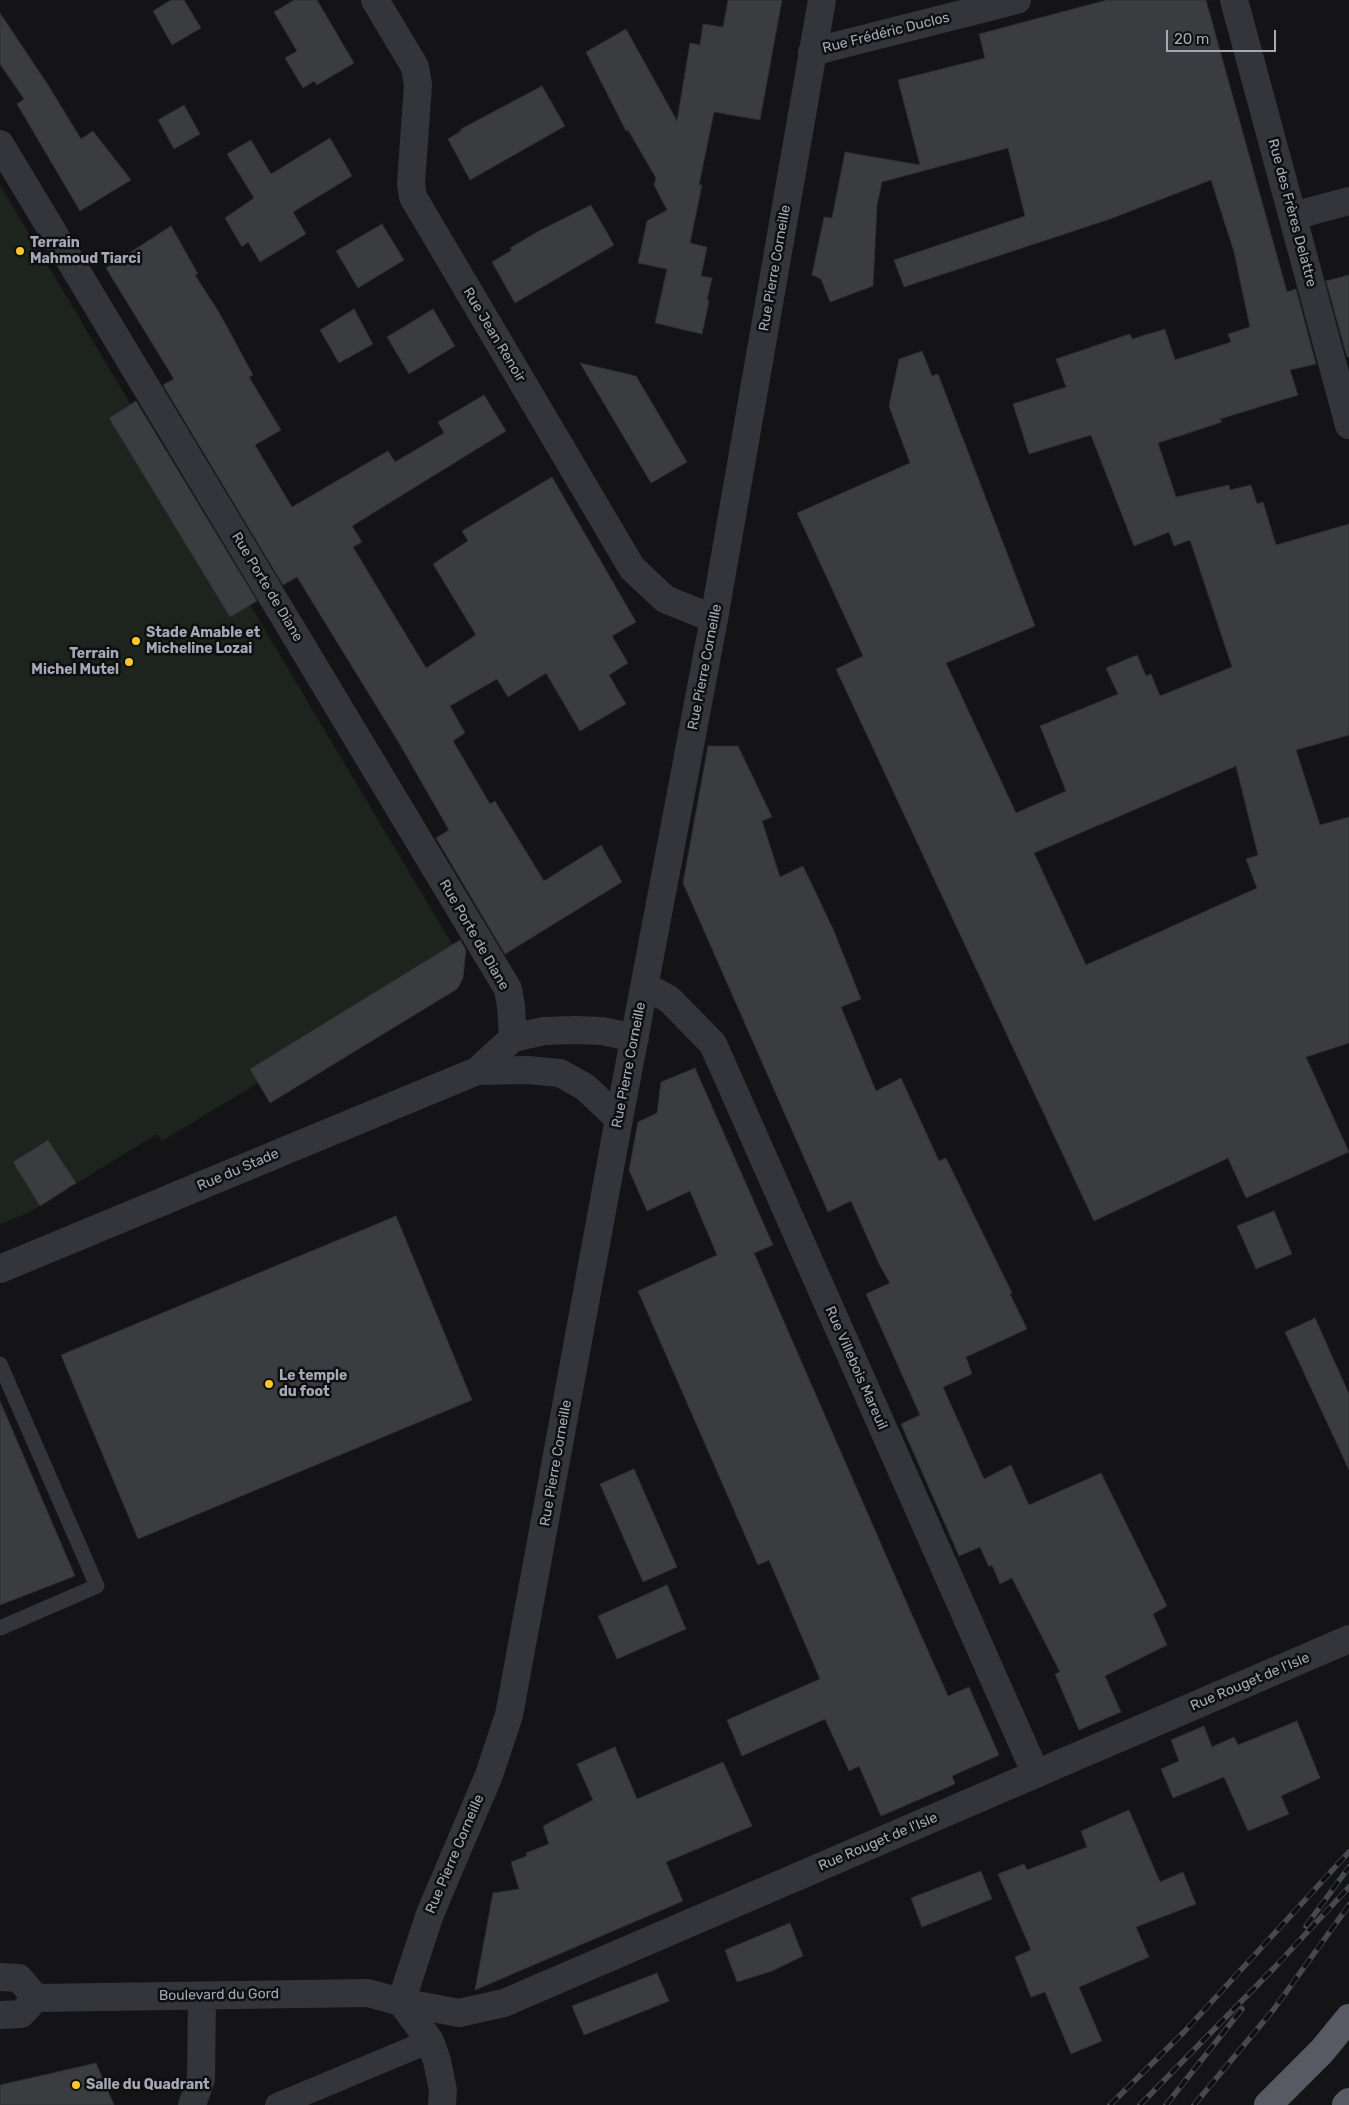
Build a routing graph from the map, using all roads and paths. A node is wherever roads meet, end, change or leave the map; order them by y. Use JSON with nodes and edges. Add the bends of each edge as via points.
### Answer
{"nodes":[{"id":1,"x":375,"y":0,"type":"edge"},
{"id":2,"x":822,"y":0,"type":"edge"},
{"id":3,"x":1018,"y":0,"type":"edge"},
{"id":4,"x":1234,"y":0,"type":"edge"},
{"id":5,"x":812,"y":52,"type":"junction"},
{"id":6,"x":0,"y":144,"type":"edge"},
{"id":7,"x":1349,"y":201,"type":"edge"},
{"id":8,"x":1292,"y":216,"type":"junction"},
{"id":9,"x":1349,"y":425,"type":"edge"},
{"id":10,"x":714,"y":619,"type":"junction"},
{"id":11,"x":644,"y":986,"type":"junction"},
{"id":12,"x":513,"y":1038,"type":"junction"},
{"id":13,"x":635,"y":1038,"type":"junction"},
{"id":14,"x":477,"y":1071,"type":"junction"},
{"id":15,"x":619,"y":1119,"type":"junction"},
{"id":16,"x":0,"y":1269,"type":"edge"},
{"id":17,"x":0,"y":1364,"type":"edge"},
{"id":18,"x":0,"y":1628,"type":"edge"},
{"id":19,"x":1349,"y":1639,"type":"edge"},
{"id":20,"x":1036,"y":1774,"type":"junction"},
{"id":21,"x":0,"y":1977,"type":"edge"},
{"id":22,"x":202,"y":1996,"type":"junction"},
{"id":23,"x":36,"y":1998,"type":"junction"},
{"id":24,"x":401,"y":2002,"type":"junction"},
{"id":25,"x":0,"y":2014,"type":"edge"},
{"id":26,"x":1349,"y":2018,"type":"edge"},
{"id":27,"x":430,"y":2042,"type":"junction"},
{"id":28,"x":1349,"y":2102,"type":"edge"},
{"id":29,"x":192,"y":2105,"type":"edge"},
{"id":30,"x":277,"y":2105,"type":"edge"},
{"id":31,"x":442,"y":2105,"type":"edge"},
{"id":32,"x":1268,"y":2105,"type":"edge"},
{"id":33,"x":1346,"y":2105,"type":"edge"}],
"edges":[{"from":1,"to":10,"type":"street","name":"Rue Jean Renoir","via":[[415,67],[418,85],[411,183],[413,197],[632,568],[665,599]]},
{"from":2,"to":5,"type":"street","name":"Rue Pierre Corneille"},
{"from":3,"to":5,"type":"street","name":"Rue Frédéric Duclos"},
{"from":4,"to":8,"type":"street","name":"Rue des Frères Delattre"},
{"from":5,"to":10,"type":"street","name":"Rue Pierre Corneille"},
{"from":6,"to":12,"type":"street","name":"Rue Porte de Diane","via":[[508,989]]},
{"from":7,"to":8,"type":"street"},
{"from":8,"to":9,"type":"street","name":"Rue des Frères Delattre"},
{"from":10,"to":11,"type":"street","name":"Rue Pierre Corneille"},
{"from":11,"to":13,"type":"street","name":"Rue Pierre Corneille"},
{"from":11,"to":20,"type":"street","name":"Rue Villebois Mareuil","via":[[669,999],[713,1044]]},
{"from":12,"to":13,"type":"street","name":"Rue du Stade","via":[[544,1031],[575,1030],[602,1031]]},
{"from":12,"to":14,"type":"street","name":"Rue du Stade"},
{"from":13,"to":15,"type":"street","name":"Rue Pierre Corneille"},
{"from":14,"to":15,"type":"street","name":"Rue du Stade","via":[[560,1073],[585,1087]]},
{"from":14,"to":16,"type":"street","name":"Rue du Stade"},
{"from":15,"to":24,"type":"street","name":"Rue Pierre Corneille","via":[[510,1715],[489,1775],[430,1914]]},
{"from":17,"to":18,"type":"lane","via":[[97,1586]]},
{"from":19,"to":20,"type":"street","name":"Rue Rouget de l'Isle"},
{"from":20,"to":24,"type":"street","name":"Rue Rouget de l'Isle","via":[[504,2003],[459,2013]]},
{"from":21,"to":23,"type":"street","via":[[19,1978]]},
{"from":22,"to":23,"type":"street","name":"Boulevard du Gord"},
{"from":22,"to":24,"type":"street","name":"Boulevard du Gord","via":[[368,1993]]},
{"from":22,"to":29,"type":"street","via":[[201,2079]]},
{"from":23,"to":25,"type":"street","via":[[20,2014]]},
{"from":24,"to":27,"type":"street"},
{"from":26,"to":32,"type":"highway","via":[[1322,2051]]},
{"from":27,"to":30,"type":"street"},
{"from":27,"to":31,"type":"street","via":[[442,2090]]},
{"from":28,"to":33,"type":"highway"}]}
